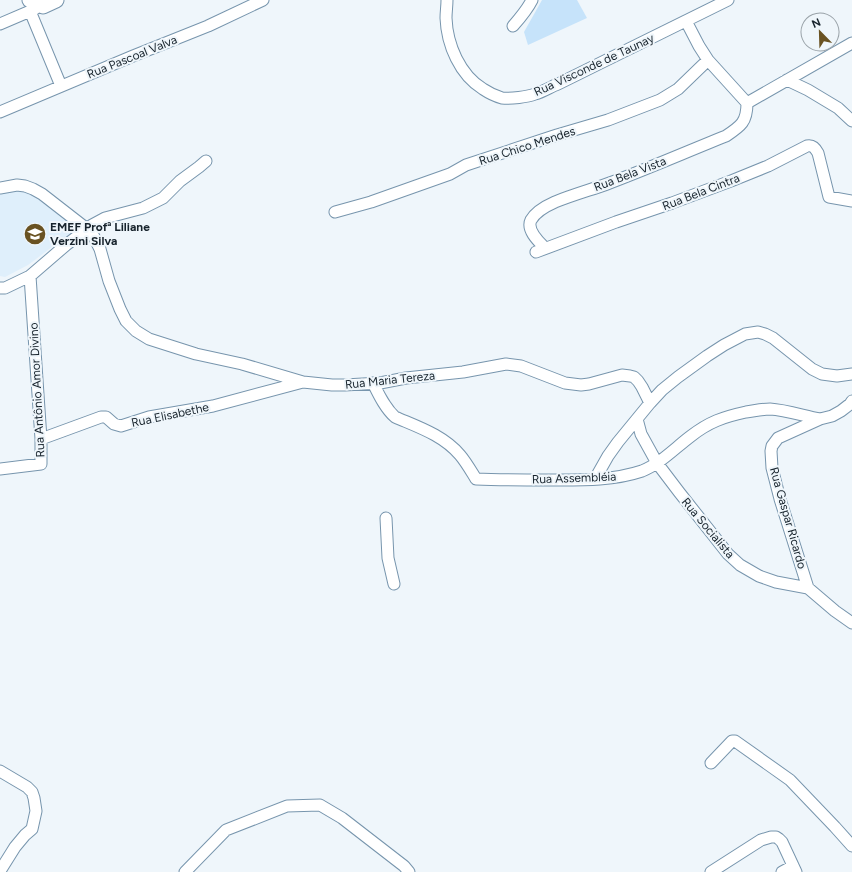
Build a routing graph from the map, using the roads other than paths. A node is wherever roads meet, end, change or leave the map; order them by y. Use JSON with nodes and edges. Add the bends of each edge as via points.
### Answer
{"nodes":[{"id":1,"x":263,"y":0,"type":"edge"},
{"id":2,"x":447,"y":0,"type":"edge"},
{"id":3,"x":532,"y":0,"type":"edge"},
{"id":4,"x":728,"y":0,"type":"edge"},
{"id":5,"x":40,"y":4,"type":"edge"},
{"id":6,"x":686,"y":20,"type":"junction"},
{"id":7,"x":0,"y":24,"type":"edge"},
{"id":8,"x":513,"y":26,"type":"dead end"},
{"id":9,"x":852,"y":44,"type":"edge"},
{"id":10,"x":708,"y":60,"type":"junction"},
{"id":11,"x":787,"y":80,"type":"junction"},
{"id":12,"x":61,"y":86,"type":"junction"},
{"id":13,"x":747,"y":103,"type":"junction"},
{"id":14,"x":0,"y":112,"type":"edge"},
{"id":15,"x":852,"y":120,"type":"edge"},
{"id":16,"x":206,"y":161,"type":"dead end"},
{"id":17,"x":0,"y":188,"type":"edge"},
{"id":18,"x":852,"y":201,"type":"edge"},
{"id":19,"x":334,"y":212,"type":"dead end"},
{"id":20,"x":87,"y":229,"type":"junction"},
{"id":21,"x":541,"y":250,"type":"joint"},
{"id":22,"x":30,"y":276,"type":"junction"},
{"id":23,"x":2,"y":290,"type":"edge"},
{"id":24,"x":852,"y":374,"type":"edge"},
{"id":25,"x":303,"y":382,"type":"junction"},
{"id":26,"x":373,"y":383,"type":"junction"},
{"id":27,"x":852,"y":401,"type":"edge"},
{"id":28,"x":650,"y":403,"type":"junction"},
{"id":29,"x":637,"y":419,"type":"junction"},
{"id":30,"x":820,"y":419,"type":"junction"},
{"id":31,"x":41,"y":440,"type":"junction"},
{"id":32,"x":657,"y":463,"type":"junction"},
{"id":33,"x":0,"y":469,"type":"edge"},
{"id":34,"x":595,"y":479,"type":"junction"},
{"id":35,"x":386,"y":518,"type":"dead end"},
{"id":36,"x":394,"y":584,"type":"dead end"},
{"id":37,"x":808,"y":588,"type":"junction"},
{"id":38,"x":852,"y":623,"type":"edge"},
{"id":39,"x":711,"y":763,"type":"dead end"},
{"id":40,"x":0,"y":771,"type":"edge"},
{"id":41,"x":852,"y":846,"type":"edge"},
{"id":42,"x":794,"y":869,"type":"edge"},
{"id":43,"x":0,"y":872,"type":"edge"},
{"id":44,"x":186,"y":872,"type":"edge"},
{"id":45,"x":409,"y":872,"type":"edge"},
{"id":46,"x":711,"y":872,"type":"edge"},
{"id":47,"x":782,"y":872,"type":"edge"}],
"edges":[{"from":1,"to":12,"type":"street","name":"Rua Pascoal Valva","via":[[208,26]]},
{"from":2,"to":6,"type":"street","name":"Rua Visconde de Taunay","via":[[448,35],[457,59],[474,84],[502,98],[534,95]]},
{"from":3,"to":8,"type":"street"},
{"from":4,"to":6,"type":"street","name":"Rua Visconde de Taunay"},
{"from":5,"to":7,"type":"street"},
{"from":5,"to":12,"type":"street"},
{"from":6,"to":10,"type":"street"},
{"from":9,"to":11,"type":"street"},
{"from":10,"to":13,"type":"street"},
{"from":10,"to":19,"type":"street","name":"Rua Chico Mendes","via":[[678,89],[660,100],[608,120],[466,165],[450,174],[372,202]]},
{"from":11,"to":13,"type":"street"},
{"from":11,"to":15,"type":"street","via":[[838,108]]},
{"from":12,"to":14,"type":"street","name":"Rua Pascoal Valva"},
{"from":13,"to":21,"type":"street","name":"Rua Bela Vista","via":[[744,120],[726,136],[539,210],[531,220],[530,226]]},
{"from":16,"to":20,"type":"street","via":[[163,198],[143,208],[105,218]]},
{"from":17,"to":20,"type":"street","name":"Rua Maria Tereza","via":[[17,185],[33,189]]},
{"from":18,"to":21,"type":"street","name":"Rua Bela Cintra","via":[[829,197],[816,148],[807,146],[731,181]]},
{"from":20,"to":22,"type":"street"},
{"from":20,"to":25,"type":"street","name":"Rua Maria Tereza","via":[[100,249],[120,309],[126,321],[136,331],[149,339],[196,354]]},
{"from":22,"to":23,"type":"street"},
{"from":22,"to":31,"type":"street","name":"Rua Antônio Amor Divino"},
{"from":24,"to":28,"type":"street","via":[[822,374],[773,338],[753,332],[707,356],[678,377]]},
{"from":25,"to":26,"type":"street","name":"Rua Maria Tereza","via":[[332,385]]},
{"from":25,"to":31,"type":"street","name":"Rua Elisabethe","via":[[213,406],[149,417],[121,426],[106,417],[100,417]]},
{"from":26,"to":28,"type":"street","name":"Rua Maria Tereza","via":[[506,364],[521,366],[565,383],[581,385],[622,375],[634,377]]},
{"from":26,"to":34,"type":"street","name":"Rua Assembléia","via":[[391,414],[431,432],[445,442],[459,454],[476,479]]},
{"from":27,"to":30,"type":"street","name":"Rua Gaspar Ricardo","via":[[841,411]]},
{"from":28,"to":29,"type":"street"},
{"from":29,"to":32,"type":"street","name":"Rua Socialista","via":[[641,434]]},
{"from":29,"to":34,"type":"street","via":[[608,456]]},
{"from":30,"to":32,"type":"street","name":"Rua Assembléia","via":[[770,409],[730,415],[707,425]]},
{"from":30,"to":37,"type":"street","name":"Rua Gaspar Ricardo","via":[[778,438],[771,451],[772,468],[780,499]]},
{"from":31,"to":33,"type":"street","name":"Rua Antônio Amor Divino","via":[[41,464]]},
{"from":32,"to":34,"type":"street","name":"Rua Assembléia","via":[[625,476]]},
{"from":32,"to":37,"type":"street","name":"Rua Socialista","via":[[723,547],[740,564],[759,576],[776,582]]},
{"from":35,"to":36,"type":"street","via":[[388,558]]},
{"from":37,"to":38,"type":"street","name":"Rua Socialista"},
{"from":39,"to":41,"type":"street","via":[[732,741],[735,741],[790,780]]},
{"from":40,"to":43,"type":"street","via":[[32,792],[36,811],[32,829],[15,846]]},
{"from":42,"to":46,"type":"street","via":[[782,842],[776,837],[771,837],[761,840]]},
{"from":42,"to":47,"type":"street"},
{"from":44,"to":45,"type":"street","via":[[226,830],[287,806],[320,805],[342,818]]}]}
